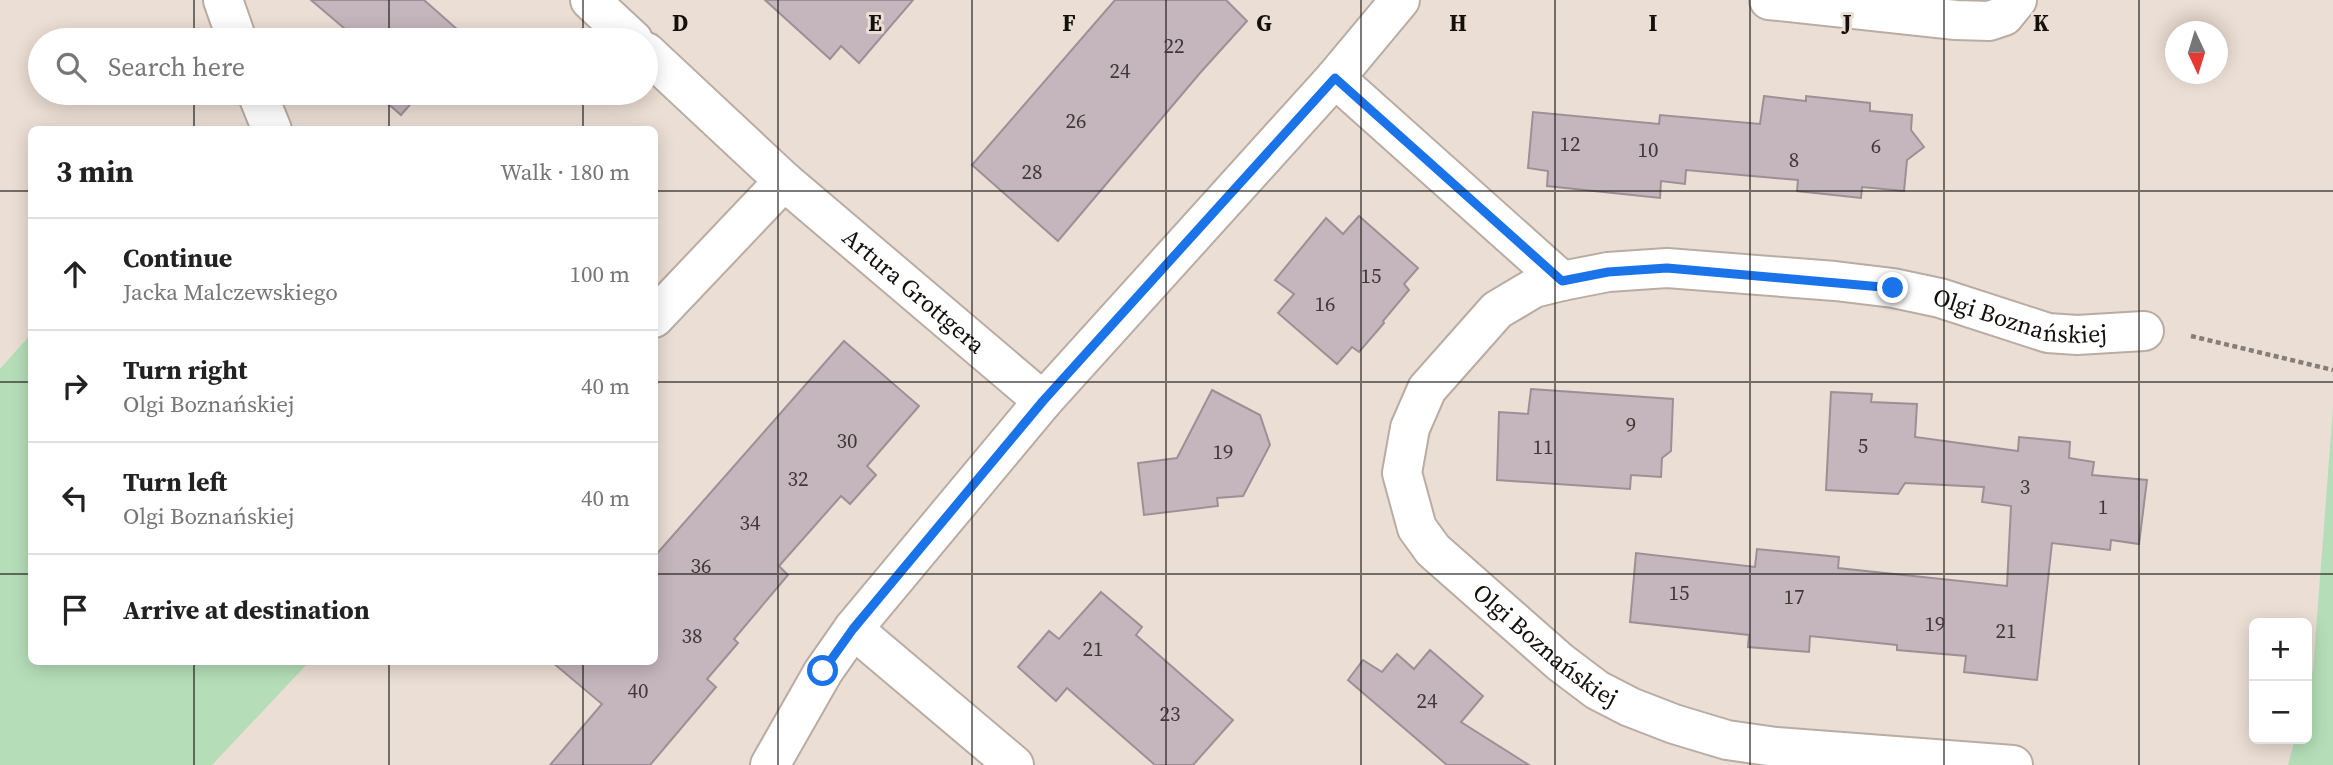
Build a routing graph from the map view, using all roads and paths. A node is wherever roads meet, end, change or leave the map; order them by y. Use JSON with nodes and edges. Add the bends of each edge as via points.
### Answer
{"nodes":[{"id":1,"x":222,"y":0,"type":"edge"},
{"id":2,"x":590,"y":0,"type":"edge"},
{"id":3,"x":1400,"y":0,"type":"edge"},
{"id":4,"x":1769,"y":0,"type":"edge"},
{"id":5,"x":2017,"y":0,"type":"edge"},
{"id":6,"x":232,"y":28,"type":"edge"},
{"id":7,"x":620,"y":28,"type":"edge"},
{"id":8,"x":658,"y":63,"type":"edge"},
{"id":9,"x":1335,"y":78,"type":"junction"},
{"id":10,"x":262,"y":105,"type":"edge"},
{"id":11,"x":270,"y":126,"type":"edge"},
{"id":12,"x":784,"y":181,"type":"junction"},
{"id":13,"x":1562,"y":281,"type":"junction"},
{"id":14,"x":658,"y":314,"type":"edge"},
{"id":15,"x":2144,"y":331,"type":"joint"},
{"id":16,"x":2333,"y":370,"type":"edge"},
{"id":17,"x":1043,"y":401,"type":"junction"},
{"id":18,"x":853,"y":629,"type":"junction"},
{"id":19,"x":770,"y":765,"type":"edge"},
{"id":20,"x":1014,"y":765,"type":"edge"},
{"id":21,"x":2013,"y":765,"type":"edge"}],
"edges":[{"from":1,"to":6,"type":"street"},
{"from":2,"to":7,"type":"street"},
{"from":3,"to":9,"type":"street"},
{"from":4,"to":5,"type":"street","via":[[1989,21],[2004,16]]},
{"from":8,"to":12,"type":"street","name":"Artura Grottgera"},
{"from":9,"to":13,"type":"street"},
{"from":9,"to":17,"type":"street"},
{"from":10,"to":11,"type":"street"},
{"from":12,"to":14,"type":"street"},
{"from":12,"to":17,"type":"street","name":"Artura Grottgera"},
{"from":13,"to":15,"type":"street","name":"Olgi Boznańskiej","via":[[1667,268],[1835,281],[1940,298],[2048,333]]},
{"from":13,"to":21,"type":"street","name":"Olgi Boznańskiej","via":[[1534,288],[1497,310],[1427,389],[1410,428],[1402,473],[1417,528],[1433,550],[1597,690],[1674,724],[1727,740],[1776,747]]},
{"from":15,"to":16,"type":"path","via":[[2164,330]]},
{"from":17,"to":18,"type":"street"},
{"from":18,"to":19,"type":"street","via":[[823,671]]},
{"from":18,"to":20,"type":"street"}]}
